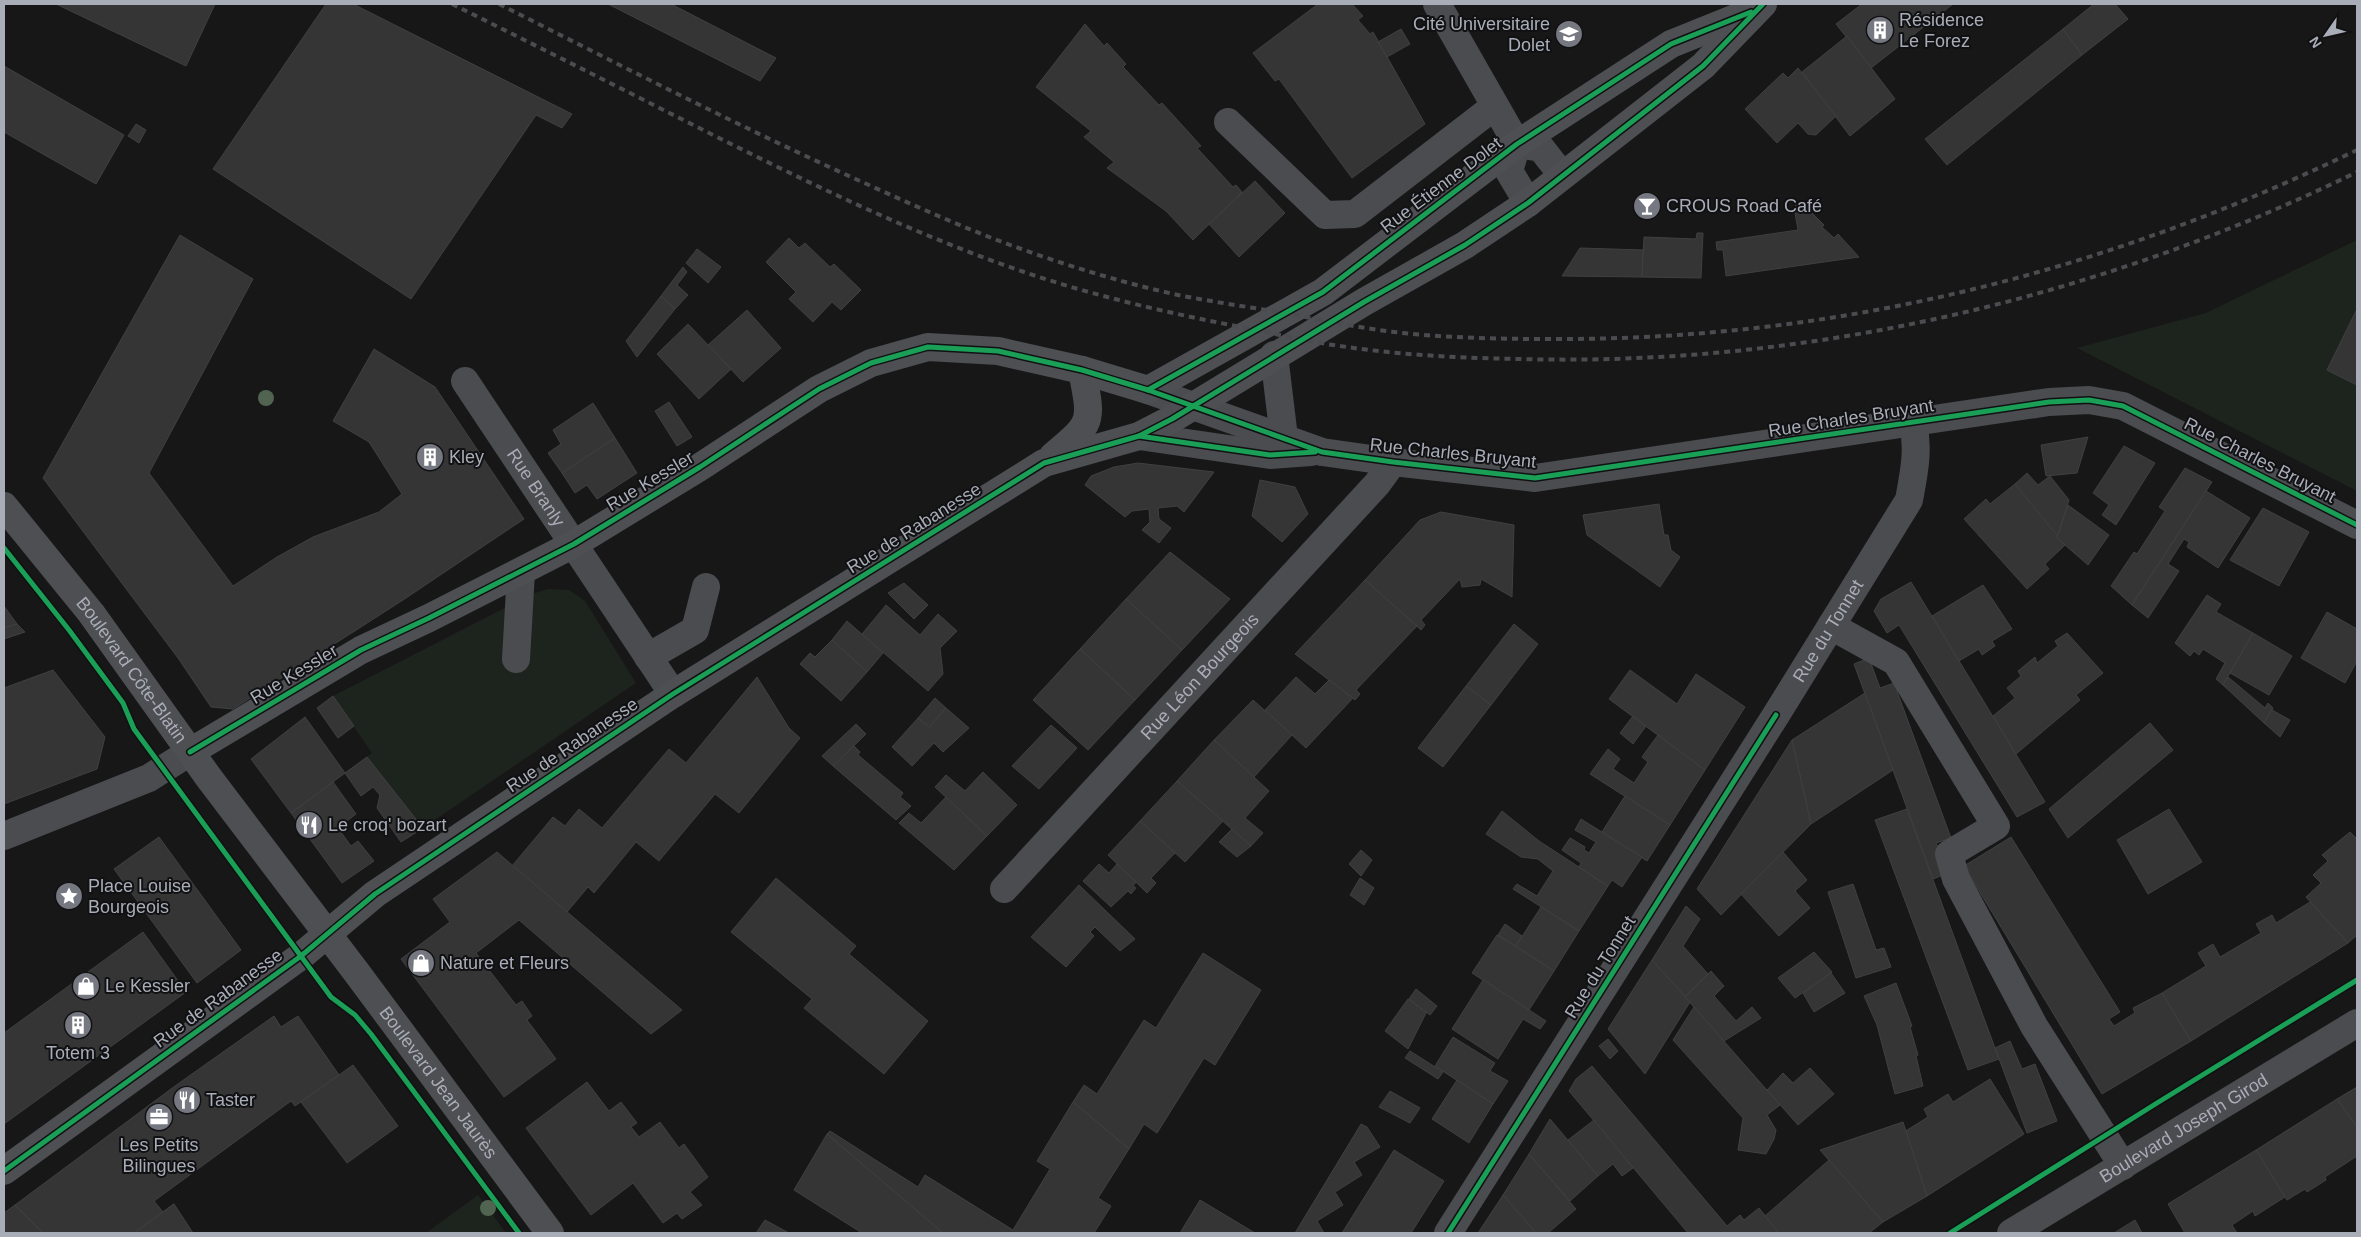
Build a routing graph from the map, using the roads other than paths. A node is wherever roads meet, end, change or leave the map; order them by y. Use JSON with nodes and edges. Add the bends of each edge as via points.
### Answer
{"nodes":[{"id":1,"x":1436,"y":4,"type":"edge"},
{"id":2,"x":1759,"y":7,"type":"edge"},
{"id":3,"x":1495,"y":106,"type":"junction"},
{"id":4,"x":1228,"y":122,"type":"dead end"},
{"id":5,"x":1517,"y":144,"type":"junction"},
{"id":6,"x":1562,"y":176,"type":"junction"},
{"id":7,"x":1528,"y":203,"type":"junction"},
{"id":8,"x":1274,"y":356,"type":"junction"},
{"id":9,"x":1082,"y":370,"type":"junction"},
{"id":10,"x":465,"y":381,"type":"dead end"},
{"id":11,"x":1171,"y":405,"type":"junction"},
{"id":12,"x":1913,"y":422,"type":"junction"},
{"id":13,"x":1284,"y":438,"type":"junction"},
{"id":14,"x":1322,"y":452,"type":"junction"},
{"id":15,"x":1393,"y":462,"type":"junction"},
{"id":16,"x":1044,"y":463,"type":"junction"},
{"id":17,"x":4,"y":506,"type":"edge"},
{"id":18,"x":2357,"y":525,"type":"edge"},
{"id":19,"x":574,"y":544,"type":"junction"},
{"id":20,"x":521,"y":572,"type":"junction"},
{"id":21,"x":706,"y":587,"type":"dead end"},
{"id":22,"x":1831,"y":626,"type":"junction"},
{"id":23,"x":648,"y":657,"type":"junction"},
{"id":24,"x":516,"y":659,"type":"dead end"},
{"id":25,"x":672,"y":694,"type":"junction"},
{"id":26,"x":190,"y":752,"type":"junction"},
{"id":27,"x":4,"y":836,"type":"edge"},
{"id":28,"x":1004,"y":889,"type":"dead end"},
{"id":29,"x":327,"y":934,"type":"junction"},
{"id":30,"x":2357,"y":1023,"type":"edge"},
{"id":31,"x":2122,"y":1166,"type":"junction"},
{"id":32,"x":4,"y":1171,"type":"edge"},
{"id":33,"x":550,"y":1233,"type":"edge"},
{"id":34,"x":1448,"y":1233,"type":"edge"},
{"id":35,"x":2011,"y":1233,"type":"edge"}],
"edges":[{"from":1,"to":3,"type":"street"},
{"from":2,"to":5,"type":"main road","name":"Rue Étienne Dolet","via":[[1671,44]]},
{"from":2,"to":6,"type":"main road","name":"Rue Étienne Dolet","via":[[1703,66]]},
{"from":3,"to":4,"type":"street","via":[[1355,214],[1325,214]]},
{"from":3,"to":5,"type":"street"},
{"from":5,"to":6,"type":"street","via":[[1541,148]]},
{"from":5,"to":7,"type":"street","via":[[1509,170]]},
{"from":5,"to":11,"type":"main road","name":"Rue Étienne Dolet"},
{"from":6,"to":7,"type":"main road","name":"Rue Étienne Dolet"},
{"from":7,"to":8,"type":"main road","name":"Rue Étienne Dolet","via":[[1465,245]]},
{"from":8,"to":11,"type":"main road","name":"Rue Étienne Dolet"},
{"from":8,"to":13,"type":"street"},
{"from":9,"to":11,"type":"main road","name":"Rue Kessler"},
{"from":9,"to":16,"type":"main road","via":[[1088,418],[1082,432]]},
{"from":9,"to":19,"type":"main road","name":"Rue Kessler","via":[[998,351],[928,346],[871,363],[819,389],[700,468]]},
{"from":10,"to":19,"type":"street","name":"Rue Branly"},
{"from":11,"to":13,"type":"street","name":"Rue Charles Bruyant"},
{"from":11,"to":14,"type":"street","name":"Rue Charles Bruyant","via":[[1270,455]]},
{"from":11,"to":16,"type":"main road","name":"Rue de Rabanesse","via":[[1139,436]]},
{"from":12,"to":15,"type":"street","name":"Rue Charles Bruyant","via":[[1535,478]]},
{"from":12,"to":18,"type":"street","name":"Rue Charles Bruyant","via":[[2049,402],[2089,400],[2123,406]]},
{"from":12,"to":22,"type":"street","name":"Rue du Tonnet","via":[[1918,441],[1909,500]]},
{"from":13,"to":14,"type":"street","name":"Rue Charles Bruyant"},
{"from":14,"to":15,"type":"street","name":"Rue Charles Bruyant"},
{"from":15,"to":28,"type":"street","name":"Rue Léon Bourgeois","via":[[1377,484]]},
{"from":16,"to":25,"type":"main road","name":"Rue de Rabanesse"},
{"from":17,"to":26,"type":"main road","name":"Boulevard Côte-Blatin","via":[[92,613]]},
{"from":19,"to":20,"type":"main road","name":"Rue Kessler"},
{"from":19,"to":23,"type":"street","name":"Rue Branly"},
{"from":20,"to":24,"type":"street"},
{"from":20,"to":26,"type":"main road","name":"Rue Kessler","via":[[361,650]]},
{"from":21,"to":23,"type":"street","via":[[695,630]]},
{"from":22,"to":31,"type":"street","via":[[1896,662],[1996,826],[1949,854],[1956,878],[2034,1026]]},
{"from":22,"to":34,"type":"street","name":"Rue du Tonnet"},
{"from":23,"to":25,"type":"street","name":"Rue Branly"},
{"from":25,"to":29,"type":"main road","name":"Rue de Rabanesse","via":[[375,894]]},
{"from":26,"to":27,"type":"street","name":"Rue Kessler","via":[[149,778]]},
{"from":26,"to":29,"type":"main road","name":"Boulevard Côte-Blatin"},
{"from":29,"to":32,"type":"main road","name":"Rue de Rabanesse"},
{"from":29,"to":33,"type":"main road","name":"Boulevard Jean Jaurès"},
{"from":30,"to":31,"type":"street","name":"Boulevard Joseph Girod"},
{"from":31,"to":35,"type":"street","name":"Boulevard Joseph Girod"}]}
